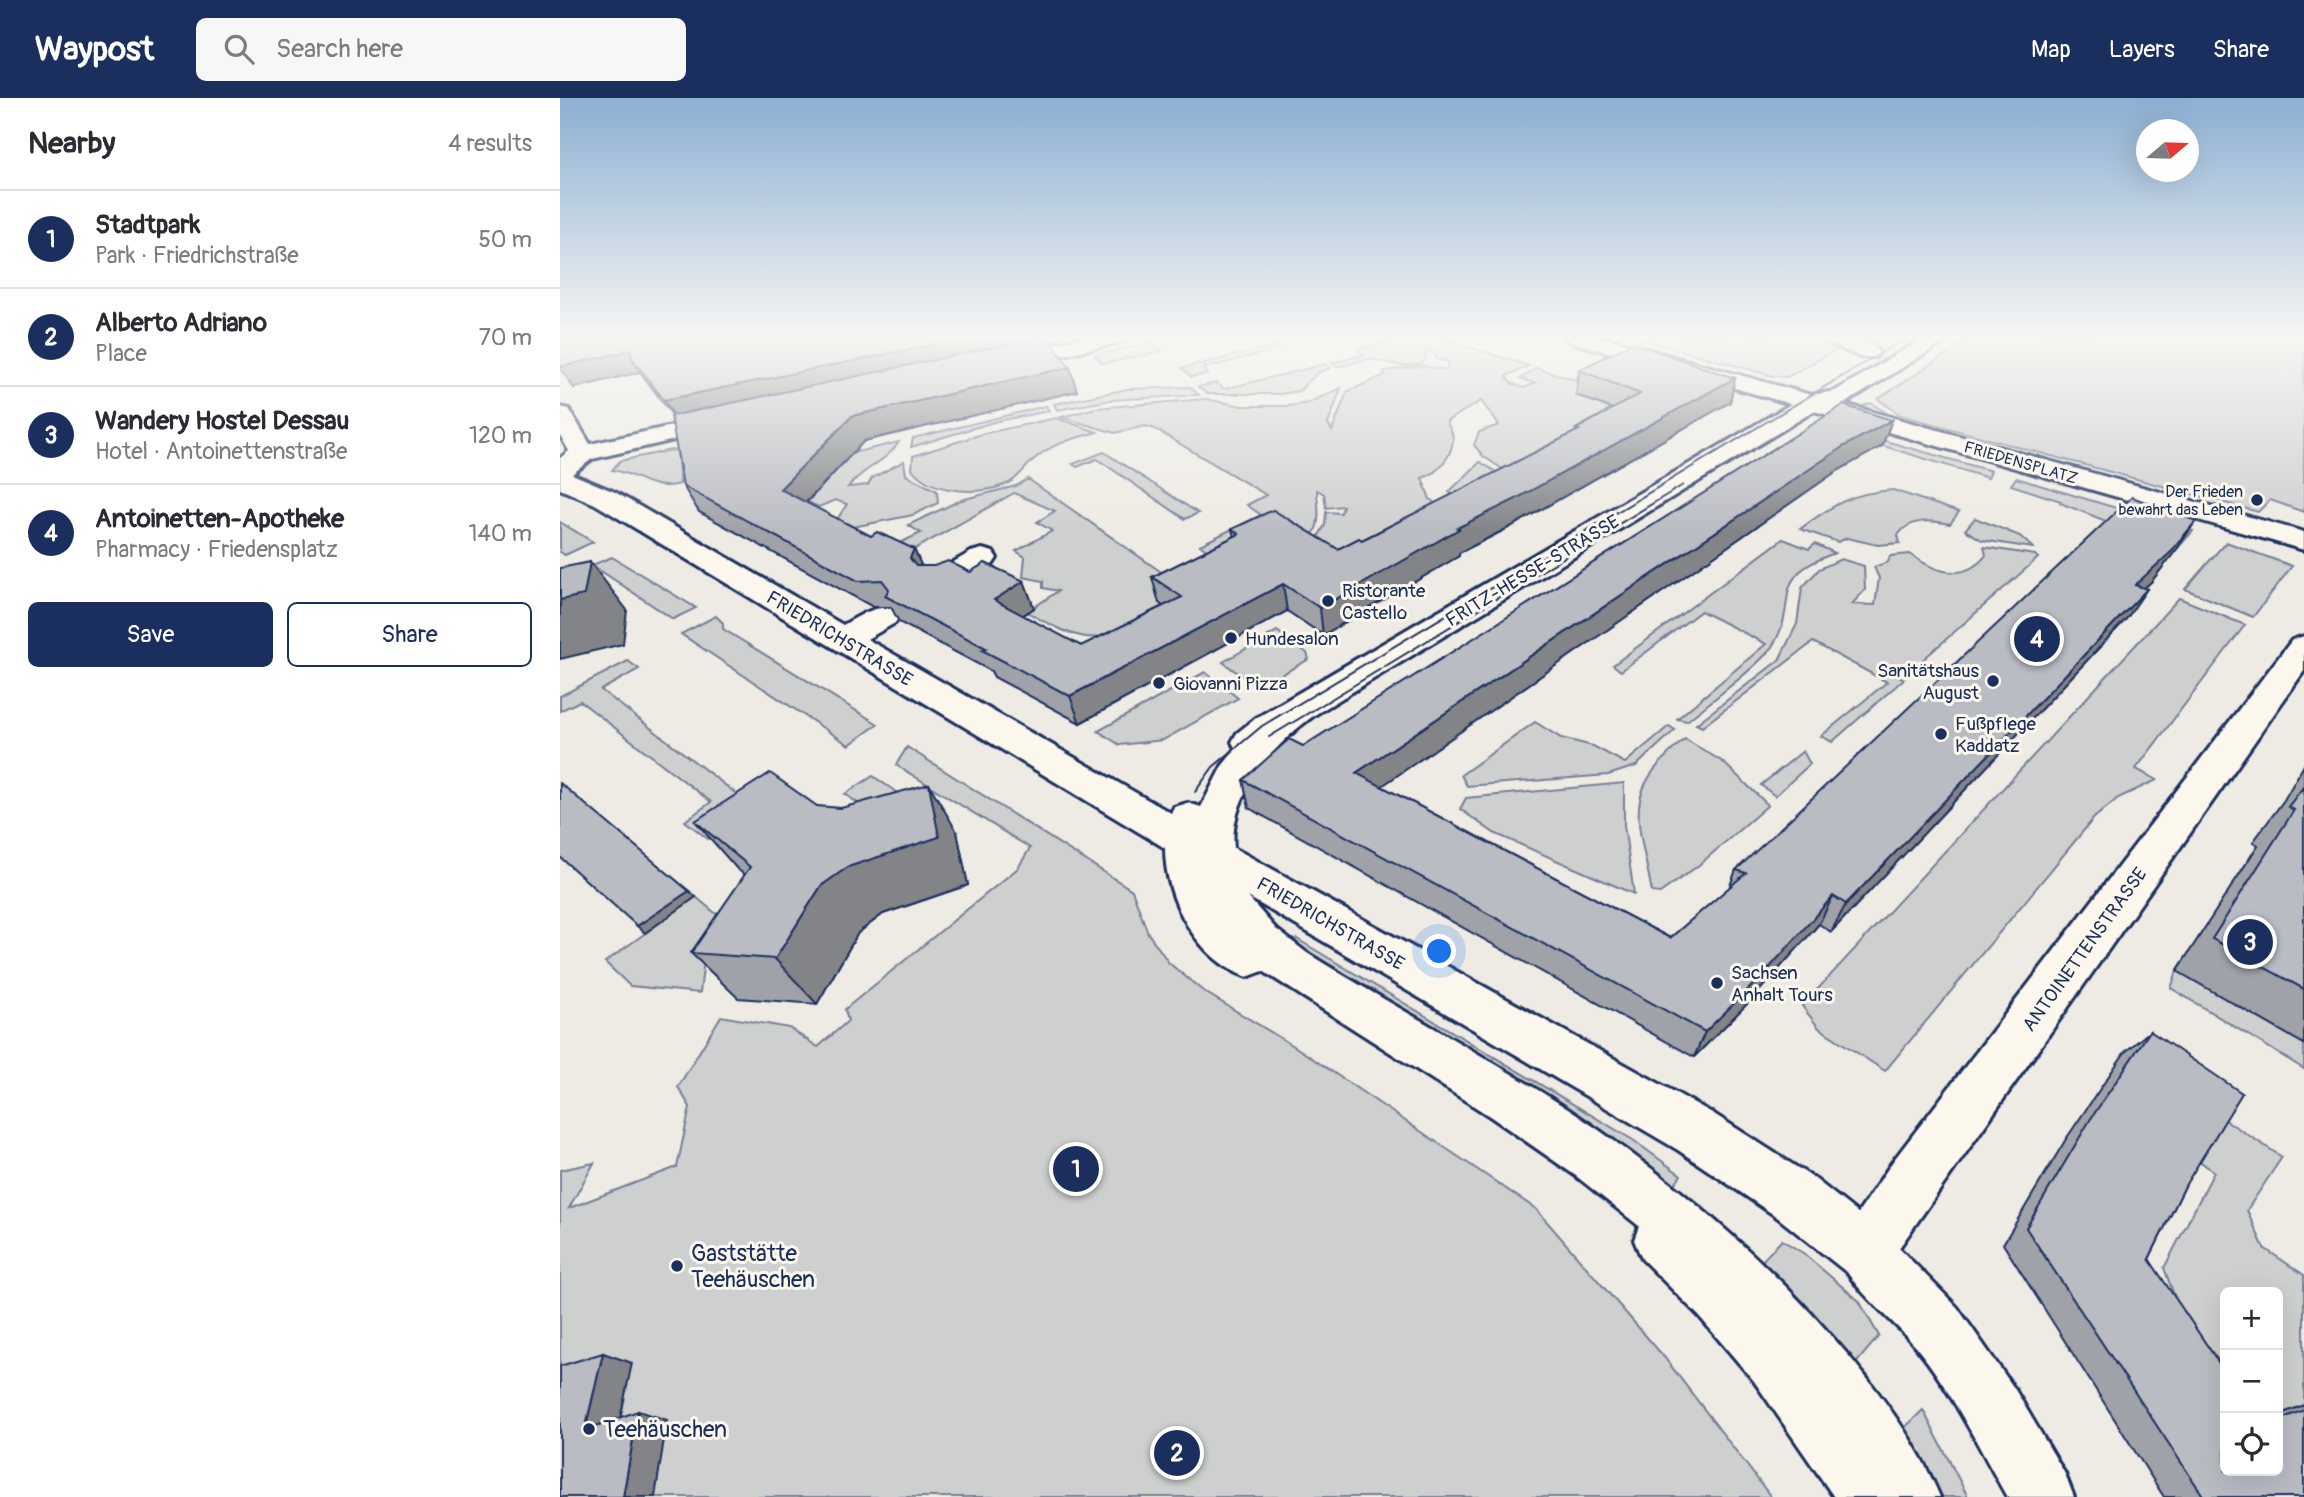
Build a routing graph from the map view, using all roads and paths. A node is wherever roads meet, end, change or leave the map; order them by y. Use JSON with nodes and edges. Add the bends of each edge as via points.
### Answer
{"nodes":[{"id":1,"x":1799,"y":401,"type":"edge"},
{"id":2,"x":1849,"y":401,"type":"edge"},
{"id":3,"x":560,"y":414,"type":"edge"},
{"id":4,"x":747,"y":417,"type":"edge"},
{"id":5,"x":583,"y":453,"type":"junction"},
{"id":6,"x":560,"y":471,"type":"edge"},
{"id":7,"x":560,"y":479,"type":"edge"},
{"id":8,"x":2304,"y":541,"type":"edge"},
{"id":9,"x":982,"y":558,"type":"dead end"},
{"id":10,"x":940,"y":583,"type":"edge"},
{"id":11,"x":884,"y":616,"type":"edge"},
{"id":12,"x":843,"y":638,"type":"junction"},
{"id":13,"x":2304,"y":647,"type":"edge"},
{"id":14,"x":1269,"y":727,"type":"junction"},
{"id":15,"x":1190,"y":829,"type":"junction"},
{"id":16,"x":1864,"y":1252,"type":"junction"},
{"id":17,"x":1870,"y":1497,"type":"edge"},
{"id":18,"x":1908,"y":1497,"type":"edge"},
{"id":19,"x":2042,"y":1497,"type":"edge"}],
"edges":[{"from":1,"to":14,"type":"street","name":"FRITZ-HESSE-STRASSE"},
{"from":2,"to":8,"type":"street","name":"FRIEDENSPLATZ"},
{"from":3,"to":5,"type":"street"},
{"from":4,"to":5,"type":"street"},
{"from":5,"to":6,"type":"street"},
{"from":7,"to":12,"type":"street","name":"FRIEDRICHSTRASSE","via":[[605,498]]},
{"from":9,"to":10,"type":"street"},
{"from":11,"to":12,"type":"street"},
{"from":12,"to":15,"type":"street","name":"FRIEDRICHSTRASSE"},
{"from":13,"to":16,"type":"street","name":"ANTOINETTENSTRASSE","via":[[1912,1180]]},
{"from":14,"to":15,"type":"street","name":"FRITZ-HESSE-STRASSE","via":[[1225,760]]},
{"from":14,"to":15,"type":"street","via":[[1269,737],[1236,771],[1222,796],[1213,834]]},
{"from":15,"to":16,"type":"street","name":"FRIEDRICHSTRASSE","via":[[1696,1132],[1796,1198]]},
{"from":15,"to":17,"type":"street","via":[[1185,870],[1196,902],[1206,920],[1237,952],[1518,1131],[1573,1169],[1676,1253],[1771,1356]]},
{"from":15,"to":18,"type":"street","via":[[1226,899],[1254,936],[1275,954],[1617,1172],[1722,1261],[1819,1366]]},
{"from":16,"to":19,"type":"street","name":"FRIEDRICHSTRASSE","via":[[1937,1327]]}]}
